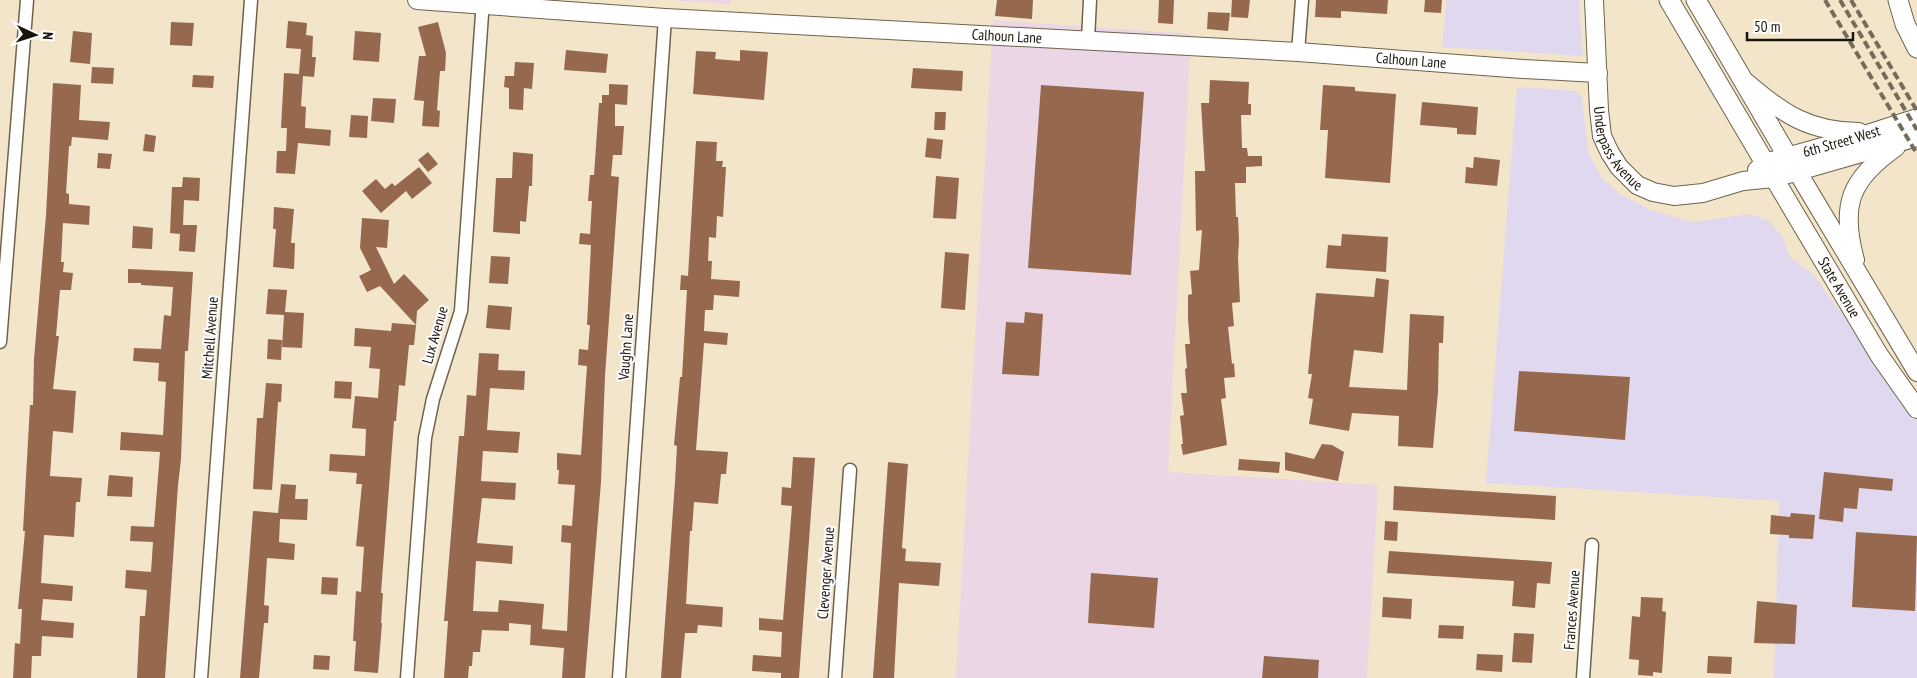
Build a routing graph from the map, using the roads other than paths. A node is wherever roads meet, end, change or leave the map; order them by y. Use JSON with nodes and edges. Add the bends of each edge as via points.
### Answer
{"nodes":[{"id":1,"x":27,"y":0,"type":"edge"},
{"id":2,"x":250,"y":0,"type":"edge"},
{"id":3,"x":417,"y":0,"type":"edge"},
{"id":4,"x":1090,"y":0,"type":"edge"},
{"id":5,"x":1302,"y":0,"type":"edge"},
{"id":6,"x":1594,"y":0,"type":"edge"},
{"id":7,"x":1669,"y":0,"type":"edge"},
{"id":8,"x":1696,"y":0,"type":"edge"},
{"id":9,"x":1898,"y":0,"type":"edge"},
{"id":10,"x":483,"y":2,"type":"edge"},
{"id":11,"x":665,"y":18,"type":"junction"},
{"id":12,"x":1088,"y":40,"type":"junction"},
{"id":13,"x":1917,"y":48,"type":"edge"},
{"id":14,"x":1298,"y":52,"type":"junction"},
{"id":15,"x":1598,"y":73,"type":"junction"},
{"id":16,"x":1742,"y":79,"type":"junction"},
{"id":17,"x":1917,"y":118,"type":"edge"},
{"id":18,"x":1875,"y":131,"type":"junction"},
{"id":19,"x":1913,"y":138,"type":"edge"},
{"id":20,"x":1793,"y":164,"type":"junction"},
{"id":21,"x":1770,"y":170,"type":"junction"},
{"id":22,"x":1861,"y":279,"type":"junction"},
{"id":23,"x":0,"y":342,"type":"edge"},
{"id":24,"x":1917,"y":372,"type":"edge"},
{"id":25,"x":1917,"y":410,"type":"edge"},
{"id":26,"x":850,"y":470,"type":"dead end"},
{"id":27,"x":1592,"y":545,"type":"dead end"},
{"id":28,"x":201,"y":678,"type":"edge"},
{"id":29,"x":407,"y":678,"type":"edge"},
{"id":30,"x":619,"y":678,"type":"edge"},
{"id":31,"x":835,"y":678,"type":"edge"},
{"id":32,"x":1583,"y":678,"type":"edge"}],
"edges":[{"from":1,"to":23,"type":"street"},
{"from":2,"to":28,"type":"street","name":"Mitchell Avenue"},
{"from":3,"to":10,"type":"main road","name":"Calhoun Lane"},
{"from":4,"to":12,"type":"street"},
{"from":5,"to":14,"type":"street"},
{"from":6,"to":15,"type":"main road","name":"Underpass Avenue"},
{"from":7,"to":21,"type":"main road"},
{"from":8,"to":16,"type":"main road"},
{"from":9,"to":13,"type":"main road"},
{"from":10,"to":11,"type":"main road","name":"Calhoun Lane"},
{"from":10,"to":29,"type":"street","name":"Lux Avenue","via":[[461,311],[433,399],[425,438]]},
{"from":11,"to":12,"type":"main road","name":"Calhoun Lane"},
{"from":11,"to":30,"type":"street","name":"Vaughn Lane"},
{"from":12,"to":14,"type":"main road","name":"Calhoun Lane"},
{"from":14,"to":15,"type":"main road","name":"Calhoun Lane"},
{"from":15,"to":21,"type":"main road","name":"Underpass Avenue","via":[[1602,136],[1619,167],[1637,184],[1653,192],[1674,196],[1704,193]]},
{"from":16,"to":18,"type":"main road","via":[[1773,106],[1803,122],[1833,130]]},
{"from":16,"to":20,"type":"main road"},
{"from":17,"to":18,"type":"main road","name":"6th Street West"},
{"from":18,"to":20,"type":"main road","name":"6th Street West"},
{"from":19,"to":20,"type":"main road","name":"6th Street West"},
{"from":19,"to":22,"type":"main road","via":[[1874,163],[1853,193],[1848,229]]},
{"from":20,"to":21,"type":"main road","name":"6th Street West"},
{"from":20,"to":22,"type":"main road","name":"State Avenue"},
{"from":21,"to":25,"type":"main road","name":"State Avenue","via":[[1879,355]]},
{"from":22,"to":24,"type":"main road","name":"State Avenue"},
{"from":26,"to":31,"type":"street","name":"Clevenger Avenue"},
{"from":27,"to":32,"type":"street","name":"Frances Avenue"}]}
